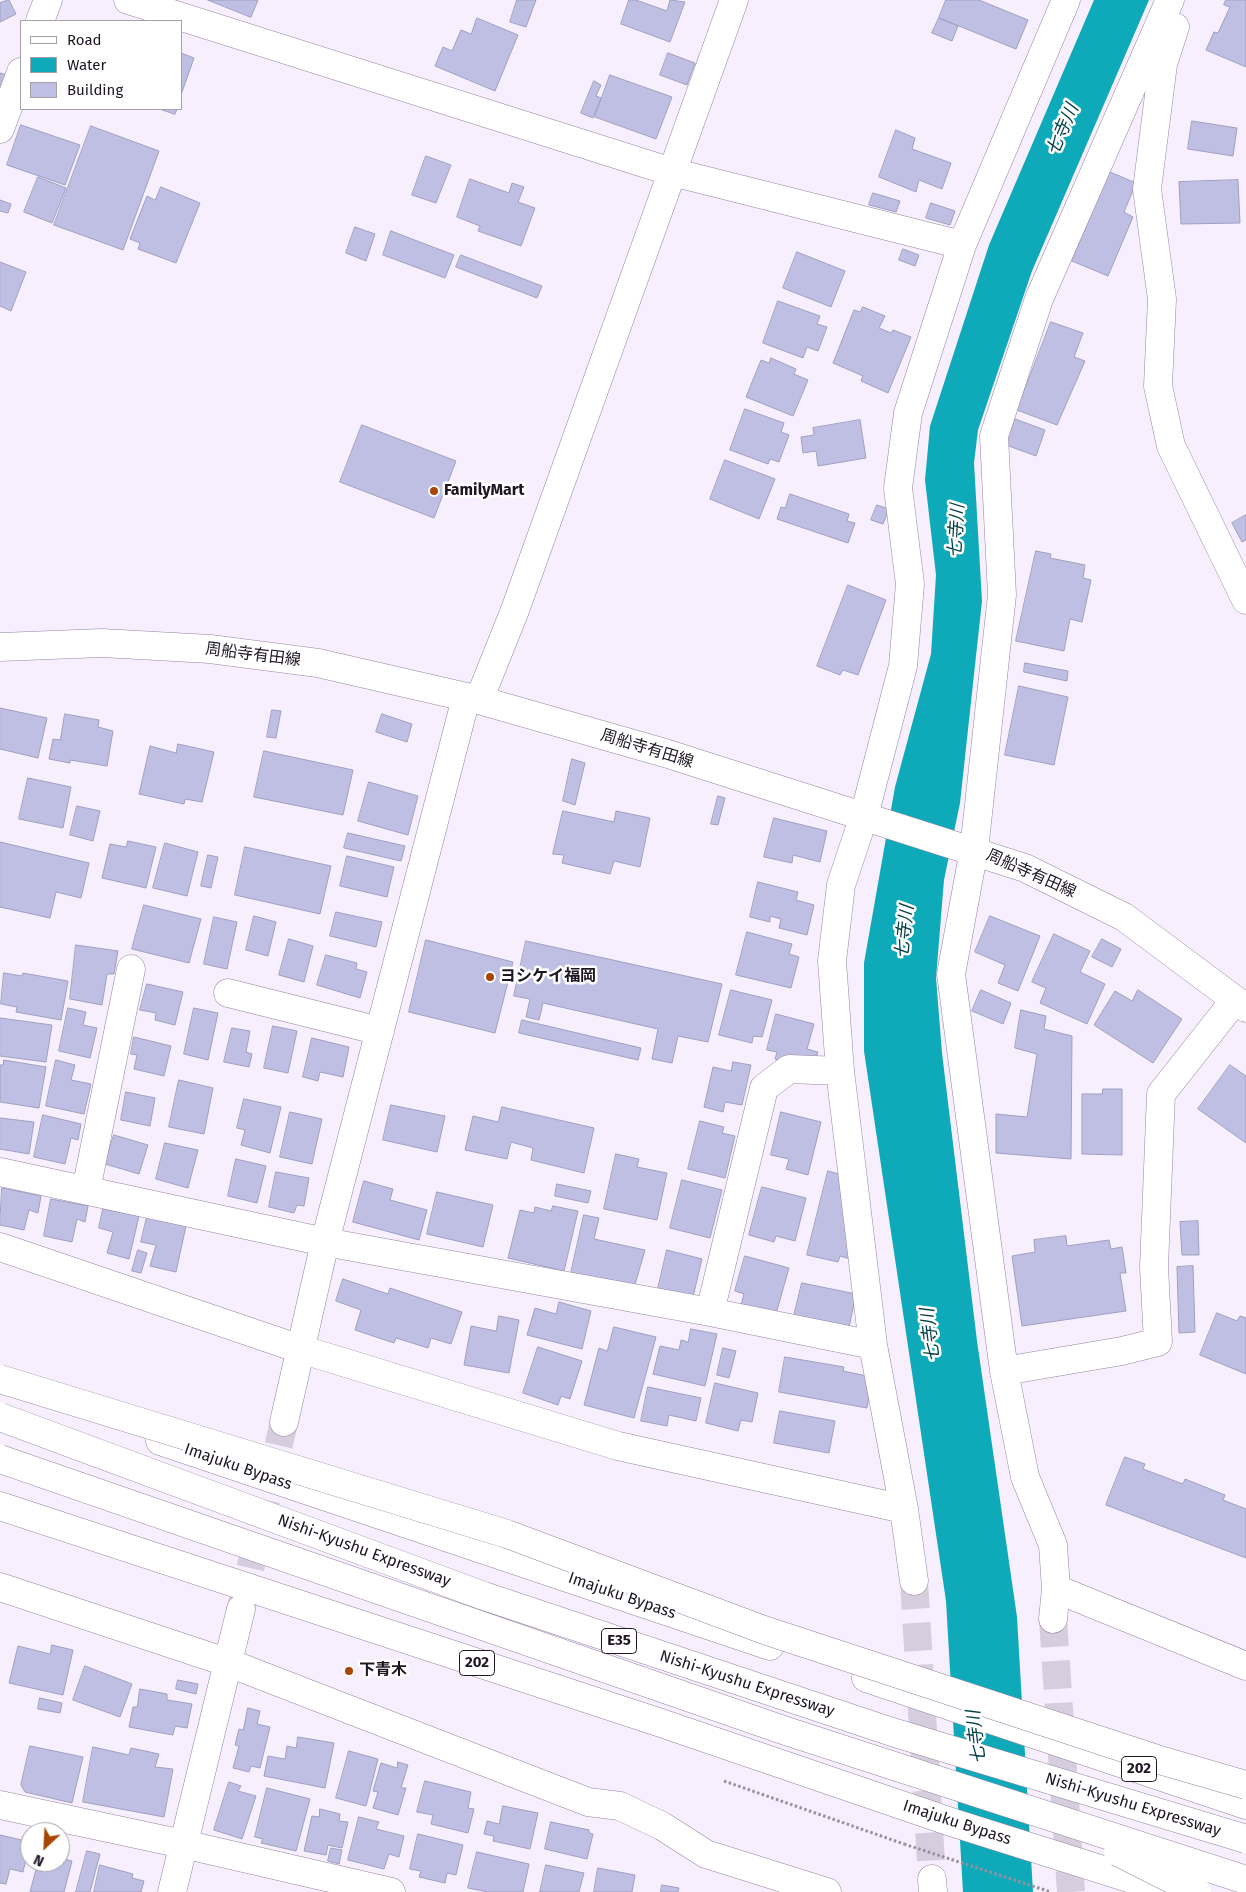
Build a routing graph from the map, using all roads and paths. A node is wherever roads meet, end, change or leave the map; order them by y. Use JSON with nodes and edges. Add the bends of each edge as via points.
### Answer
{"nodes":[{"id":1,"x":48,"y":0,"type":"edge"},
{"id":2,"x":128,"y":0,"type":"edge"},
{"id":3,"x":734,"y":0,"type":"edge"},
{"id":4,"x":1066,"y":0,"type":"edge"},
{"id":5,"x":1170,"y":0,"type":"edge"},
{"id":6,"x":1183,"y":0,"type":"edge"},
{"id":7,"x":40,"y":20,"type":"edge"},
{"id":8,"x":20,"y":75,"type":"edge"},
{"id":9,"x":0,"y":129,"type":"edge"},
{"id":10,"x":672,"y":172,"type":"junction"},
{"id":11,"x":962,"y":245,"type":"junction"},
{"id":12,"x":1246,"y":600,"type":"edge"},
{"id":13,"x":0,"y":647,"type":"edge"},
{"id":14,"x":473,"y":699,"type":"junction"},
{"id":15,"x":864,"y":816,"type":"junction"},
{"id":16,"x":974,"y":850,"type":"junction"},
{"id":17,"x":131,"y":968,"type":"dead end"},
{"id":18,"x":228,"y":992,"type":"dead end"},
{"id":19,"x":1240,"y":1004,"type":"edge"},
{"id":20,"x":380,"y":1031,"type":"junction"},
{"id":21,"x":840,"y":1071,"type":"junction"},
{"id":22,"x":0,"y":1172,"type":"edge"},
{"id":23,"x":86,"y":1190,"type":"junction"},
{"id":24,"x":325,"y":1242,"type":"junction"},
{"id":25,"x":0,"y":1247,"type":"edge"},
{"id":26,"x":710,"y":1312,"type":"junction"},
{"id":27,"x":873,"y":1345,"type":"junction"},
{"id":28,"x":300,"y":1349,"type":"junction"},
{"id":29,"x":1004,"y":1371,"type":"junction"},
{"id":30,"x":0,"y":1380,"type":"edge"},
{"id":31,"x":0,"y":1417,"type":"edge"},
{"id":32,"x":284,"y":1422,"type":"tunnel mouth"},
{"id":33,"x":0,"y":1459,"type":"edge"},
{"id":34,"x":0,"y":1506,"type":"edge"},
{"id":35,"x":904,"y":1509,"type":"junction"},
{"id":36,"x":914,"y":1581,"type":"tunnel mouth"},
{"id":37,"x":0,"y":1587,"type":"edge"},
{"id":38,"x":1056,"y":1589,"type":"junction"},
{"id":39,"x":241,"y":1609,"type":"tunnel mouth"},
{"id":40,"x":1053,"y":1619,"type":"tunnel mouth"},
{"id":41,"x":229,"y":1663,"type":"junction"},
{"id":42,"x":1246,"y":1666,"type":"edge"},
{"id":43,"x":1246,"y":1785,"type":"edge"},
{"id":44,"x":1246,"y":1805,"type":"edge"},
{"id":45,"x":0,"y":1806,"type":"edge"},
{"id":46,"x":1038,"y":1812,"type":"junction"},
{"id":47,"x":1246,"y":1839,"type":"edge"},
{"id":48,"x":183,"y":1844,"type":"junction"},
{"id":49,"x":904,"y":1844,"type":"dead end"},
{"id":50,"x":1246,"y":1880,"type":"edge"},
{"id":51,"x":172,"y":1892,"type":"edge"},
{"id":52,"x":391,"y":1892,"type":"edge"},
{"id":53,"x":827,"y":1892,"type":"edge"},
{"id":54,"x":1051,"y":1892,"type":"edge"},
{"id":55,"x":1174,"y":1892,"type":"edge"},
{"id":56,"x":1197,"y":1892,"type":"edge"}],
"edges":[{"from":1,"to":7,"type":"main road"},
{"from":2,"to":10,"type":"main road"},
{"from":3,"to":10,"type":"main road"},
{"from":4,"to":11,"type":"main road"},
{"from":5,"to":16,"type":"main road","via":[[1039,299],[994,436],[1002,595]]},
{"from":6,"to":12,"type":"main road","via":[[1163,64],[1147,189],[1162,299],[1158,386],[1171,446]]},
{"from":8,"to":9,"type":"main road"},
{"from":10,"to":11,"type":"main road"},
{"from":10,"to":14,"type":"main road","via":[[518,601]]},
{"from":11,"to":15,"type":"main road","via":[[908,413],[898,488],[910,584],[904,666]]},
{"from":13,"to":14,"type":"main road","name":"周船寺有田線","via":[[102,643],[210,649],[318,663]]},
{"from":14,"to":15,"type":"main road","name":"周船寺有田線","via":[[665,753]]},
{"from":14,"to":20,"type":"main road"},
{"from":15,"to":16,"type":"main road","name":"周船寺有田線"},
{"from":15,"to":21,"type":"main road","via":[[841,885],[832,961]]},
{"from":16,"to":19,"type":"main road","name":"周船寺有田線","via":[[1025,868],[1124,917]]},
{"from":16,"to":29,"type":"main road","via":[[951,974]]},
{"from":17,"to":23,"type":"main road"},
{"from":18,"to":20,"type":"main road"},
{"from":19,"to":29,"type":"main road","via":[[1160,1094],[1154,1267],[1158,1342]]},
{"from":20,"to":24,"type":"main road"},
{"from":21,"to":26,"type":"main road","via":[[789,1069],[764,1088]]},
{"from":21,"to":27,"type":"main road"},
{"from":22,"to":23,"type":"main road"},
{"from":23,"to":24,"type":"main road"},
{"from":24,"to":26,"type":"main road"},
{"from":24,"to":28,"type":"main road"},
{"from":25,"to":28,"type":"main road"},
{"from":26,"to":27,"type":"main road"},
{"from":27,"to":35,"type":"main road"},
{"from":28,"to":32,"type":"main road"},
{"from":28,"to":35,"type":"main road","via":[[618,1446]]},
{"from":29,"to":38,"type":"main road","via":[[1025,1477],[1053,1545]]},
{"from":30,"to":43,"type":"main road","bridge":true,"via":[[506,1534],[764,1630]]},
{"from":30,"to":44,"type":"main road","name":"Imajuku Bypass","number":"202","via":[[173,1446]]},
{"from":31,"to":47,"type":"main road","name":"Nishi-Kyushu Expressway","number":"E35","bridge":true,"via":[[494,1599],[892,1732]]},
{"from":33,"to":46,"type":"main road","name":"Nishi-Kyushu Expressway","number":"E35","bridge":true,"via":[[777,1728]]},
{"from":34,"to":55,"type":"main road","name":"Imajuku Bypass","number":"202","via":[[1038,1850]]},
{"from":35,"to":36,"type":"main road"},
{"from":37,"to":41,"type":"main road"},
{"from":38,"to":40,"type":"main road"},
{"from":38,"to":42,"type":"main road"},
{"from":39,"to":41,"type":"main road"},
{"from":41,"to":48,"type":"main road"},
{"from":41,"to":53,"type":"main road","via":[[588,1802],[620,1806],[662,1826],[706,1854]]},
{"from":45,"to":48,"type":"main road"},
{"from":46,"to":50,"type":"main road","name":"Nishi-Kyushu Expressway","number":"E35","bridge":true},
{"from":46,"to":56,"type":"main road","bridge":true},
{"from":48,"to":51,"type":"main road"},
{"from":48,"to":52,"type":"main road"},
{"from":49,"to":54,"type":"path","bridge":true}]}
